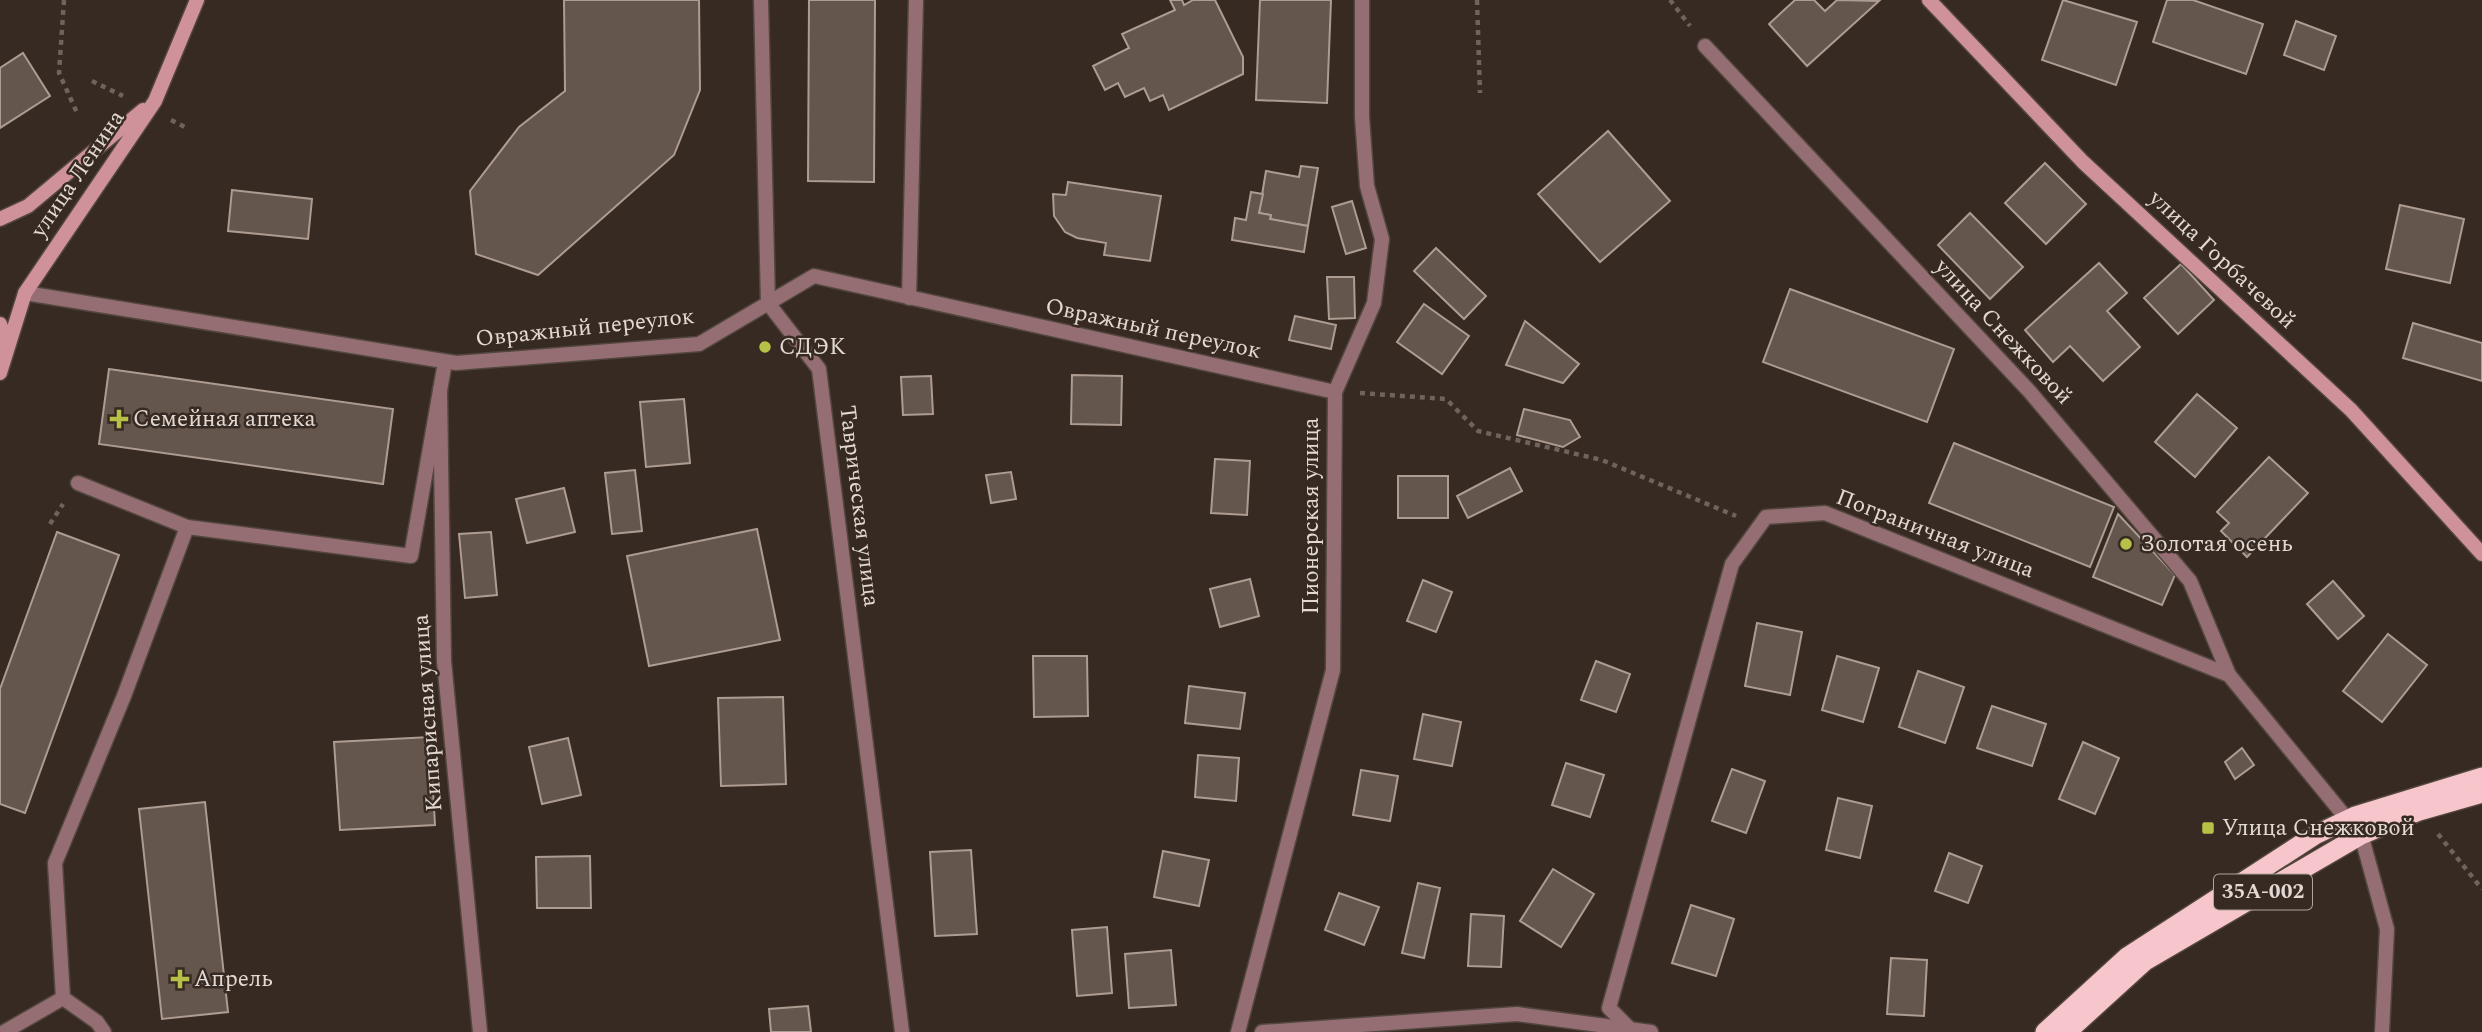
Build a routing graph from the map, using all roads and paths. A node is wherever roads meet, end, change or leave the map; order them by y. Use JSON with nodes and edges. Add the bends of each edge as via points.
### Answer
{"nodes":[{"id":1,"x":64,"y":0,"type":"edge"},
{"id":2,"x":197,"y":0,"type":"edge"},
{"id":3,"x":761,"y":0,"type":"edge"},
{"id":4,"x":916,"y":0,"type":"edge"},
{"id":5,"x":1362,"y":0,"type":"edge"},
{"id":6,"x":1477,"y":0,"type":"edge"},
{"id":7,"x":1670,"y":0,"type":"edge"},
{"id":8,"x":1929,"y":0,"type":"edge"},
{"id":9,"x":1705,"y":46,"type":"joint"},
{"id":10,"x":1480,"y":93,"type":"dead end"},
{"id":11,"x":155,"y":101,"type":"junction"},
{"id":12,"x":78,"y":115,"type":"dead end"},
{"id":13,"x":0,"y":219,"type":"edge"},
{"id":14,"x":25,"y":293,"type":"junction"},
{"id":15,"x":909,"y":298,"type":"junction"},
{"id":16,"x":768,"y":303,"type":"junction"},
{"id":17,"x":0,"y":324,"type":"edge"},
{"id":18,"x":445,"y":362,"type":"junction"},
{"id":19,"x":0,"y":366,"type":"edge"},
{"id":20,"x":0,"y":373,"type":"edge"},
{"id":21,"x":440,"y":390,"type":"junction"},
{"id":22,"x":1335,"y":392,"type":"junction"},
{"id":23,"x":78,"y":483,"type":"dead end"},
{"id":24,"x":1760,"y":526,"type":"junction"},
{"id":25,"x":187,"y":527,"type":"junction"},
{"id":26,"x":2482,"y":554,"type":"edge"},
{"id":27,"x":2229,"y":675,"type":"junction"},
{"id":28,"x":2482,"y":777,"type":"edge"},
{"id":29,"x":2482,"y":793,"type":"edge"},
{"id":30,"x":2419,"y":811,"type":"junction"},
{"id":31,"x":2351,"y":817,"type":"junction"},
{"id":32,"x":2361,"y":835,"type":"junction"},
{"id":33,"x":2482,"y":889,"type":"edge"},
{"id":34,"x":63,"y":998,"type":"junction"},
{"id":35,"x":1632,"y":1031,"type":"edge"},
{"id":36,"x":4,"y":1032,"type":"edge"},
{"id":37,"x":104,"y":1032,"type":"edge"},
{"id":38,"x":481,"y":1032,"type":"edge"},
{"id":39,"x":902,"y":1032,"type":"edge"},
{"id":40,"x":1238,"y":1032,"type":"edge"},
{"id":41,"x":1262,"y":1032,"type":"edge"},
{"id":42,"x":1651,"y":1032,"type":"edge"},
{"id":43,"x":2045,"y":1032,"type":"edge"},
{"id":44,"x":2067,"y":1032,"type":"edge"},
{"id":45,"x":2382,"y":1032,"type":"edge"}],
"edges":[{"from":1,"to":12,"type":"path","via":[[59,73]]},
{"from":2,"to":11,"type":"main road","name":"улица Ленина"},
{"from":3,"to":16,"type":"street"},
{"from":4,"to":15,"type":"street"},
{"from":5,"to":22,"type":"street","name":"Пионерская улица","via":[[1367,186],[1382,239],[1374,303]]},
{"from":6,"to":10,"type":"path"},
{"from":7,"to":9,"type":"path"},
{"from":8,"to":26,"type":"main road","name":"улица Горбачевой","via":[[2083,162],[2351,410]]},
{"from":9,"to":27,"type":"street","name":"улица Снежковой","via":[[2030,392],[2190,581]]},
{"from":11,"to":13,"type":"main road","via":[[28,206]]},
{"from":11,"to":14,"type":"main road","name":"улица Ленина"},
{"from":14,"to":18,"type":"street","name":"Овражный переулок"},
{"from":14,"to":20,"type":"main road","name":"улица Ленина"},
{"from":15,"to":16,"type":"street","name":"Овражный переулок","via":[[814,276]]},
{"from":15,"to":22,"type":"street","name":"Овражный переулок"},
{"from":16,"to":18,"type":"street","name":"Овражный переулок","via":[[699,344]]},
{"from":16,"to":39,"type":"street","name":"Таврическая улица","via":[[818,369]]},
{"from":17,"to":19,"type":"main road","via":[[5,337]]},
{"from":18,"to":21,"type":"street"},
{"from":21,"to":25,"type":"street","via":[[411,556]]},
{"from":21,"to":38,"type":"street","name":"Кипарисная улица","via":[[444,661]]},
{"from":22,"to":24,"type":"path","via":[[1446,399],[1478,431],[1602,460]]},
{"from":22,"to":40,"type":"street","name":"Пионерская улица","via":[[1333,670]]},
{"from":23,"to":25,"type":"street"},
{"from":24,"to":27,"type":"street","name":"Пограничная улица","via":[[1766,517],[1825,513]]},
{"from":24,"to":35,"type":"street","via":[[1732,564],[1609,1008]]},
{"from":25,"to":34,"type":"street","via":[[55,863]]},
{"from":27,"to":31,"type":"street","name":"Пограничная улица"},
{"from":28,"to":31,"type":"highway","number":"35А-002"},
{"from":29,"to":30,"type":"highway","number":"35А-002"},
{"from":30,"to":32,"type":"highway","number":"35А-002"},
{"from":30,"to":33,"type":"path"},
{"from":31,"to":32,"type":"street"},
{"from":31,"to":43,"type":"highway","number":"35А-002","via":[[2269,863],[2127,957]]},
{"from":32,"to":44,"type":"highway","number":"35А-002","via":[[2145,961]]},
{"from":32,"to":45,"type":"street","via":[[2387,929]]},
{"from":34,"to":36,"type":"street"},
{"from":34,"to":37,"type":"street"},
{"from":35,"to":41,"type":"street","via":[[1517,1014]]},
{"from":35,"to":42,"type":"street"}]}
